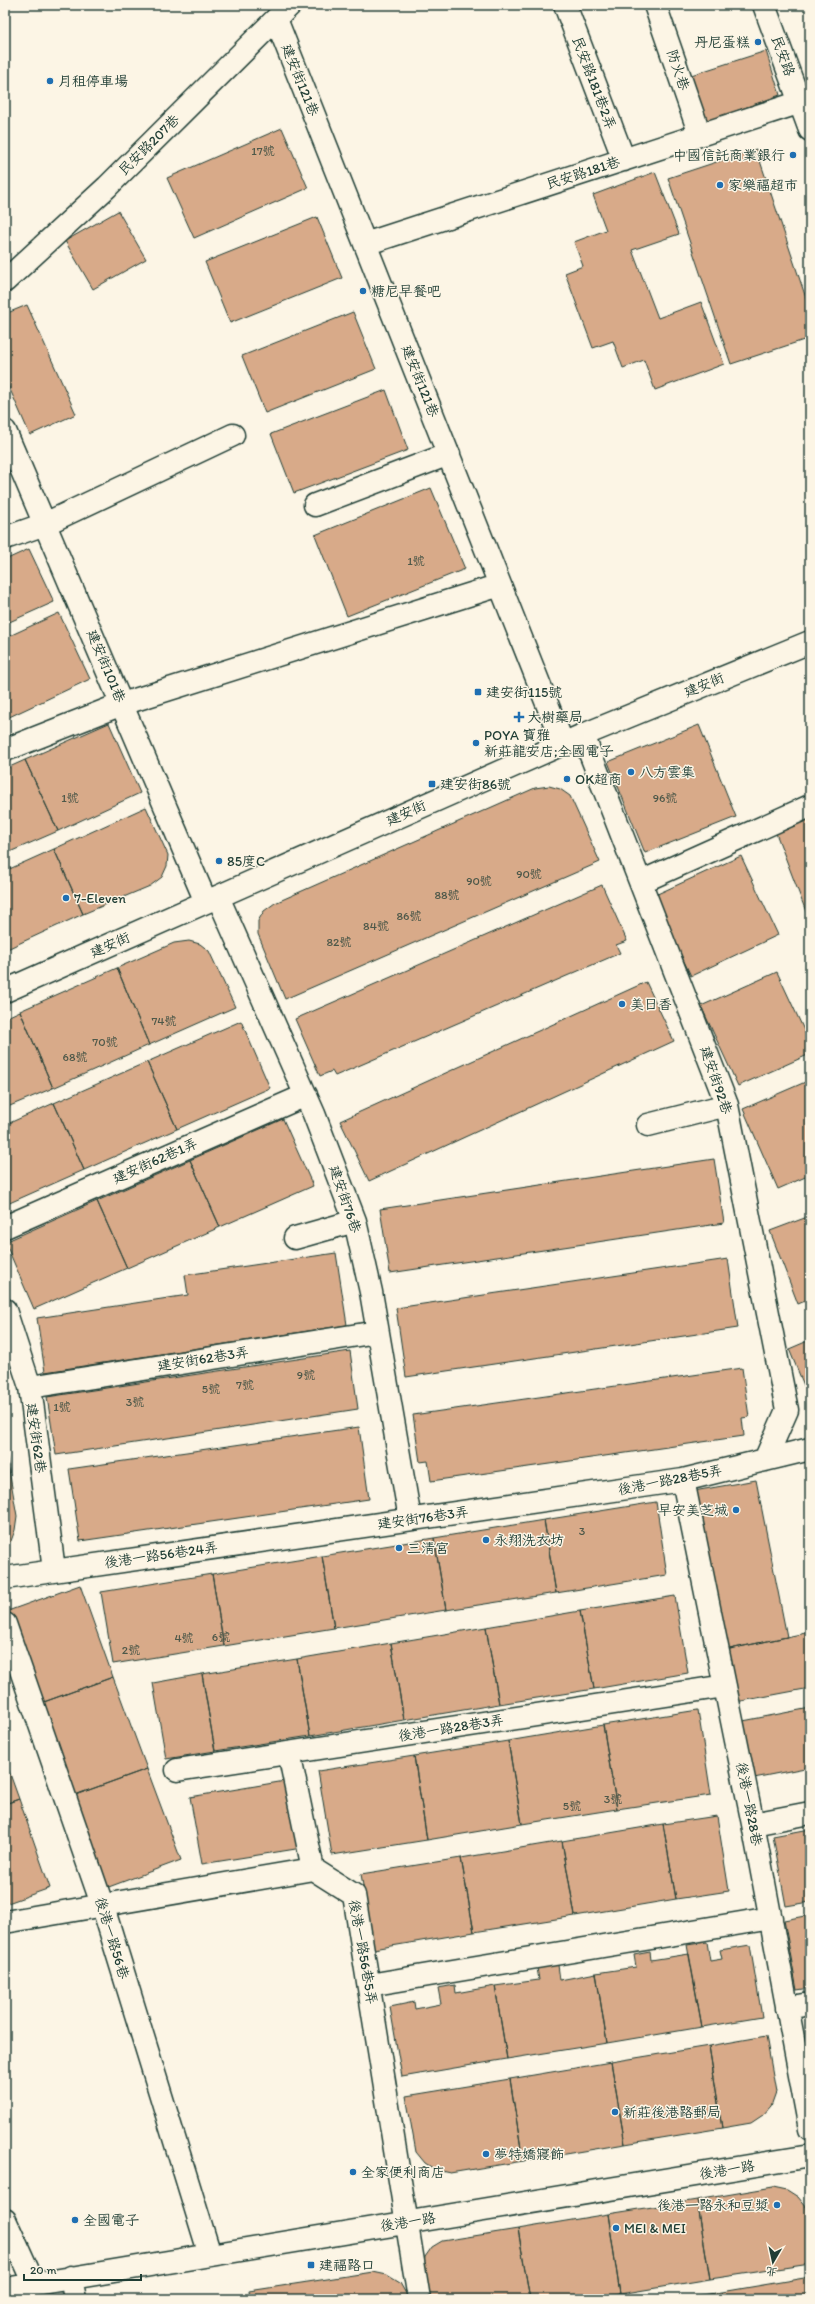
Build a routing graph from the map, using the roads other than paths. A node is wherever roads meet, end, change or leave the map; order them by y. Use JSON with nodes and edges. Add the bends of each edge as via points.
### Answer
{"nodes":[{"id":1,"x":565,"y":5,"type":"edge"},
{"id":2,"x":655,"y":5,"type":"edge"},
{"id":3,"x":764,"y":5,"type":"edge"},
{"id":4,"x":283,"y":12,"type":"edge"},
{"id":5,"x":805,"y":101,"type":"edge"},
{"id":6,"x":810,"y":130,"type":"edge"},
{"id":7,"x":700,"y":135,"type":"junction"},
{"id":8,"x":624,"y":160,"type":"junction"},
{"id":9,"x":365,"y":244,"type":"junction"},
{"id":10,"x":5,"y":281,"type":"edge"},
{"id":11,"x":5,"y":430,"type":"edge"},
{"id":12,"x":233,"y":435,"type":"dead end"},
{"id":13,"x":448,"y":454,"type":"junction"},
{"id":14,"x":315,"y":506,"type":"dead end"},
{"id":15,"x":45,"y":524,"type":"junction"},
{"id":16,"x":5,"y":538,"type":"edge"},
{"id":17,"x":500,"y":585,"type":"junction"},
{"id":18,"x":810,"y":642,"type":"edge"},
{"id":19,"x":122,"y":704,"type":"junction"},
{"id":20,"x":583,"y":735,"type":"junction"},
{"id":21,"x":563,"y":744,"type":"junction"},
{"id":22,"x":5,"y":750,"type":"edge"},
{"id":23,"x":810,"y":806,"type":"edge"},
{"id":24,"x":641,"y":882,"type":"junction"},
{"id":25,"x":212,"y":900,"type":"junction"},
{"id":26,"x":5,"y":991,"type":"edge"},
{"id":27,"x":306,"y":1095,"type":"junction"},
{"id":28,"x":727,"y":1105,"type":"junction"},
{"id":29,"x":648,"y":1125,"type":"dead end"},
{"id":30,"x":355,"y":1221,"type":"junction"},
{"id":31,"x":5,"y":1227,"type":"edge"},
{"id":32,"x":295,"y":1238,"type":"dead end"},
{"id":33,"x":5,"y":1310,"type":"edge"},
{"id":34,"x":377,"y":1332,"type":"junction"},
{"id":35,"x":30,"y":1387,"type":"junction"},
{"id":36,"x":810,"y":1449,"type":"edge"},
{"id":37,"x":765,"y":1460,"type":"junction"},
{"id":38,"x":683,"y":1480,"type":"junction"},
{"id":39,"x":528,"y":1503,"type":"joint"},
{"id":40,"x":410,"y":1519,"type":"junction"},
{"id":41,"x":317,"y":1533,"type":"joint"},
{"id":42,"x":54,"y":1570,"type":"junction"},
{"id":43,"x":5,"y":1578,"type":"edge"},
{"id":44,"x":5,"y":1624,"type":"edge"},
{"id":45,"x":725,"y":1686,"type":"junction"},
{"id":46,"x":290,"y":1753,"type":"junction"},
{"id":47,"x":177,"y":1770,"type":"dead end"},
{"id":48,"x":810,"y":1813,"type":"edge"},
{"id":49,"x":753,"y":1824,"type":"junction"},
{"id":50,"x":313,"y":1870,"type":"junction"},
{"id":51,"x":103,"y":1906,"type":"junction"},
{"id":52,"x":771,"y":1918,"type":"junction"},
{"id":53,"x":5,"y":1922,"type":"edge"},
{"id":54,"x":369,"y":1985,"type":"junction"},
{"id":55,"x":810,"y":2004,"type":"edge"},
{"id":56,"x":787,"y":2008,"type":"junction"},
{"id":57,"x":810,"y":2129,"type":"edge"},
{"id":58,"x":810,"y":2156,"type":"edge"},
{"id":59,"x":5,"y":2220,"type":"edge"},
{"id":60,"x":408,"y":2222,"type":"junction"},
{"id":61,"x":210,"y":2255,"type":"junction"},
{"id":62,"x":71,"y":2277,"type":"junction"},
{"id":63,"x":34,"y":2284,"type":"junction"},
{"id":64,"x":5,"y":2289,"type":"edge"},
{"id":65,"x":75,"y":2299,"type":"edge"},
{"id":66,"x":419,"y":2299,"type":"edge"}],
"edges":[{"from":1,"to":8,"type":"street","name":"民安路181巷2弄"},
{"from":2,"to":7,"type":"street","name":"防火巷"},
{"from":3,"to":5,"type":"street","name":"民安路"},
{"from":4,"to":9,"type":"street","name":"建安街121巷"},
{"from":4,"to":10,"type":"street","name":"民安路207巷","via":[[107,187]]},
{"from":5,"to":6,"type":"street","name":"民安路"},
{"from":5,"to":7,"type":"street","name":"民安路181巷"},
{"from":7,"to":8,"type":"street","name":"民安路181巷"},
{"from":8,"to":9,"type":"street","name":"民安路181巷"},
{"from":9,"to":13,"type":"street","name":"建安街121巷"},
{"from":11,"to":15,"type":"street","name":"建安街101巷"},
{"from":12,"to":15,"type":"street"},
{"from":13,"to":14,"type":"street"},
{"from":13,"to":17,"type":"street","name":"建安街121巷"},
{"from":15,"to":16,"type":"street"},
{"from":15,"to":19,"type":"street","name":"建安街101巷"},
{"from":17,"to":19,"type":"street"},
{"from":17,"to":21,"type":"street","name":"建安街121巷"},
{"from":18,"to":20,"type":"street","name":"建安街"},
{"from":19,"to":22,"type":"street"},
{"from":19,"to":25,"type":"street","name":"建安街101巷"},
{"from":20,"to":21,"type":"street","name":"建安街"},
{"from":20,"to":24,"type":"street","name":"建安街92巷"},
{"from":21,"to":25,"type":"street","name":"建安街"},
{"from":23,"to":24,"type":"street"},
{"from":24,"to":28,"type":"street","name":"建安街92巷"},
{"from":25,"to":26,"type":"street","name":"建安街"},
{"from":25,"to":27,"type":"street","name":"建安街76巷"},
{"from":27,"to":30,"type":"street","name":"建安街76巷"},
{"from":27,"to":31,"type":"street","name":"建安街62巷1弄"},
{"from":28,"to":29,"type":"street"},
{"from":28,"to":37,"type":"street","name":"建安街92巷","via":[[787,1410]]},
{"from":30,"to":32,"type":"street"},
{"from":30,"to":34,"type":"street","name":"建安街76巷"},
{"from":33,"to":35,"type":"street","name":"建安街62巷"},
{"from":34,"to":35,"type":"street","name":"建安街62巷3弄"},
{"from":34,"to":40,"type":"street","name":"建安街76巷"},
{"from":35,"to":42,"type":"street","name":"建安街62巷"},
{"from":36,"to":37,"type":"street","name":"後港一路28巷5弄"},
{"from":37,"to":38,"type":"street","name":"後港一路28巷5弄"},
{"from":38,"to":39,"type":"street","name":"後港一路28巷5弄"},
{"from":38,"to":45,"type":"street","name":"後港一路28巷"},
{"from":39,"to":40,"type":"street","name":"建安街76巷3弄"},
{"from":40,"to":41,"type":"street","name":"建安街76巷3弄"},
{"from":41,"to":42,"type":"street","name":"後港一路56巷24弄"},
{"from":42,"to":43,"type":"street","name":"後港一路56巷24弄"},
{"from":44,"to":51,"type":"street","name":"後港一路56巷"},
{"from":45,"to":46,"type":"street","name":"後港一路28巷3弄"},
{"from":45,"to":49,"type":"street","name":"後港一路28巷"},
{"from":46,"to":47,"type":"street","name":"後港一路28巷3弄"},
{"from":46,"to":50,"type":"street"},
{"from":48,"to":49,"type":"street"},
{"from":49,"to":52,"type":"street","name":"後港一路28巷"},
{"from":50,"to":51,"type":"street"},
{"from":50,"to":54,"type":"street","name":"後港一路56巷5弄","via":[[354,1895]]},
{"from":51,"to":53,"type":"street"},
{"from":51,"to":61,"type":"street","name":"後港一路56巷"},
{"from":52,"to":54,"type":"street"},
{"from":52,"to":56,"type":"street","name":"後港一路28巷"},
{"from":54,"to":60,"type":"street","name":"後港一路56巷5弄"},
{"from":55,"to":56,"type":"street"},
{"from":56,"to":57,"type":"street","name":"後港一路28巷"},
{"from":58,"to":60,"type":"street","name":"後港一路"},
{"from":59,"to":63,"type":"street"},
{"from":60,"to":61,"type":"street","name":"後港一路"},
{"from":60,"to":66,"type":"street","name":"後港一路56巷5弄"},
{"from":61,"to":62,"type":"street","name":"後港一路"},
{"from":62,"to":63,"type":"street","name":"後港一路"},
{"from":62,"to":65,"type":"street"},
{"from":63,"to":64,"type":"street","name":"後港一路"}]}
